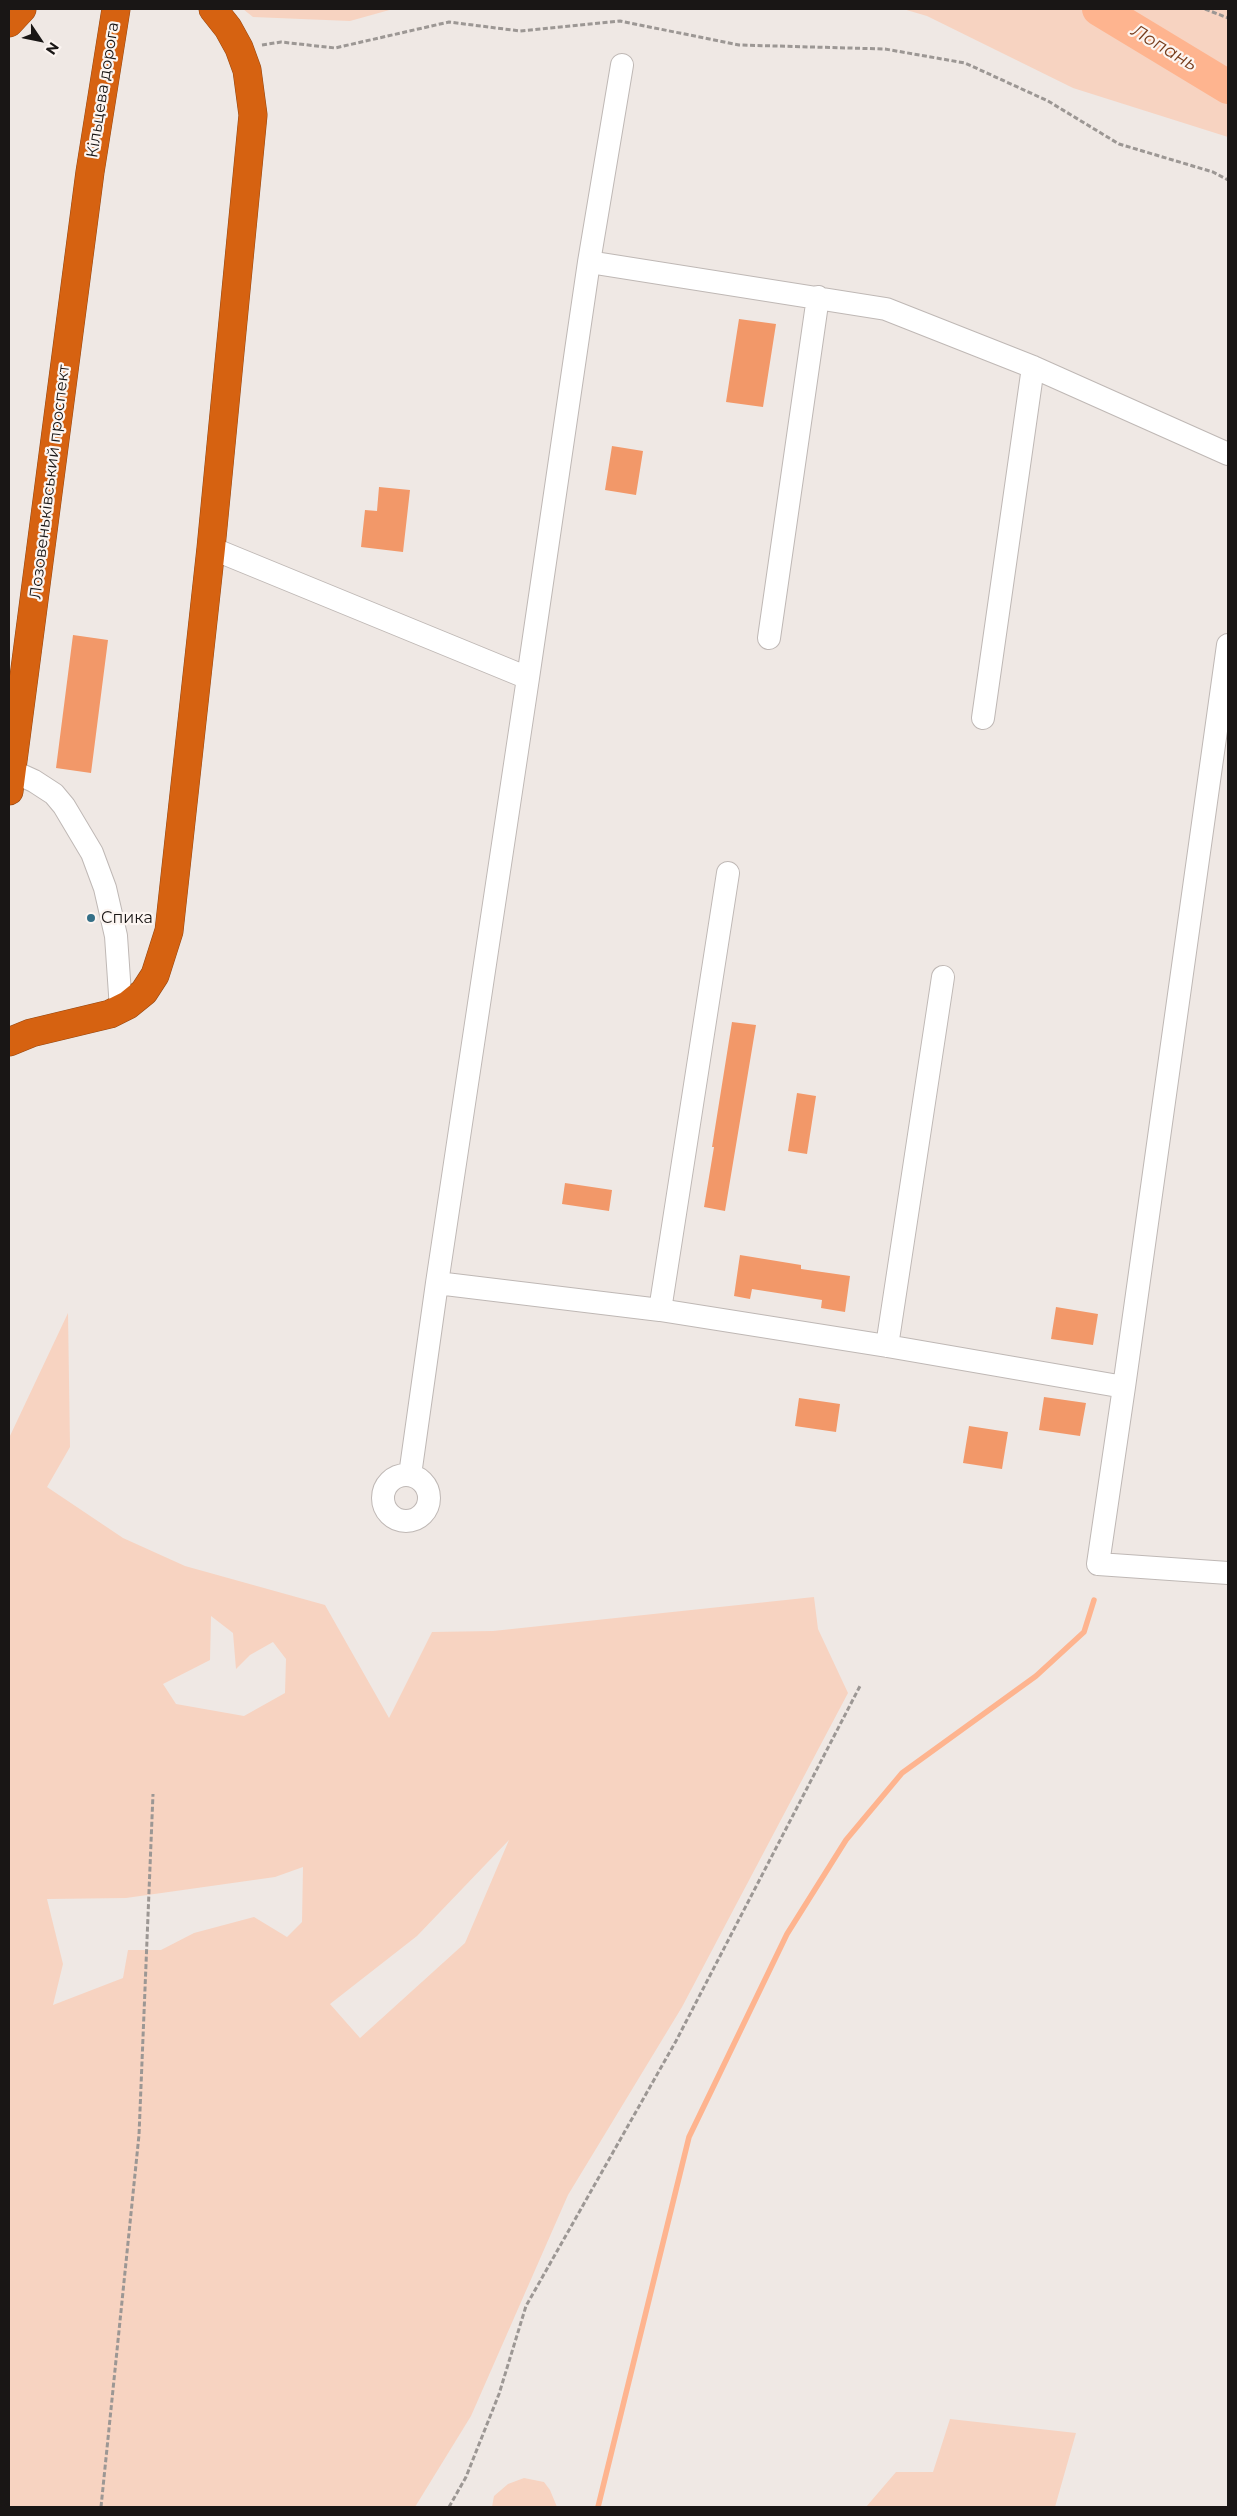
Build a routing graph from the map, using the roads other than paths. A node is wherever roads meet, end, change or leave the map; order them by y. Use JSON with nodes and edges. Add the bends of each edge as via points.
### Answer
{"nodes":[{"id":1,"x":22,"y":9,"type":"edge"},
{"id":2,"x":116,"y":9,"type":"edge"},
{"id":3,"x":213,"y":9,"type":"edge"},
{"id":4,"x":9,"y":23,"type":"edge"},
{"id":5,"x":622,"y":65,"type":"dead end"},
{"id":6,"x":90,"y":172,"type":"joint"},
{"id":7,"x":589,"y":262,"type":"junction"},
{"id":8,"x":818,"y":297,"type":"junction"},
{"id":9,"x":1033,"y":367,"type":"junction"},
{"id":10,"x":1228,"y":454,"type":"edge"},
{"id":11,"x":211,"y":548,"type":"junction"},
{"id":12,"x":769,"y":638,"type":"dead end"},
{"id":13,"x":1228,"y":645,"type":"edge"},
{"id":14,"x":528,"y":678,"type":"junction"},
{"id":15,"x":983,"y":718,"type":"dead end"},
{"id":16,"x":12,"y":740,"type":"edge"},
{"id":17,"x":10,"y":781,"type":"edge"},
{"id":18,"x":728,"y":873,"type":"dead end"},
{"id":19,"x":943,"y":977,"type":"dead end"},
{"id":20,"x":122,"y":1009,"type":"junction"},
{"id":21,"x":9,"y":1042,"type":"edge"},
{"id":22,"x":437,"y":1283,"type":"junction"},
{"id":23,"x":660,"y":1310,"type":"junction"},
{"id":24,"x":887,"y":1346,"type":"junction"},
{"id":25,"x":1124,"y":1387,"type":"junction"},
{"id":26,"x":410,"y":1475,"type":"dead end"},
{"id":27,"x":1228,"y":1574,"type":"edge"}],
"edges":[{"from":1,"to":4,"type":"highway"},
{"from":2,"to":6,"type":"highway","name":"Кільцева дорога"},
{"from":3,"to":11,"type":"highway","via":[[239,48],[247,70],[253,114]]},
{"from":5,"to":7,"type":"street"},
{"from":6,"to":16,"type":"highway","name":"Лозовеньківський проспект"},
{"from":7,"to":8,"type":"street"},
{"from":7,"to":14,"type":"street"},
{"from":8,"to":9,"type":"street","via":[[886,309]]},
{"from":8,"to":12,"type":"street"},
{"from":9,"to":10,"type":"street"},
{"from":9,"to":15,"type":"street"},
{"from":11,"to":14,"type":"street"},
{"from":11,"to":20,"type":"highway","via":[[169,930],[155,975],[144,992]]},
{"from":13,"to":25,"type":"street"},
{"from":14,"to":22,"type":"street"},
{"from":16,"to":17,"type":"highway","name":"Лозовеньківський проспект"},
{"from":17,"to":20,"type":"street","via":[[34,781],[54,794],[92,853],[105,888],[116,936]]},
{"from":18,"to":23,"type":"street"},
{"from":19,"to":24,"type":"street"},
{"from":20,"to":21,"type":"highway","via":[[30,1033]]},
{"from":22,"to":23,"type":"street"},
{"from":22,"to":26,"type":"street"},
{"from":23,"to":24,"type":"street"},
{"from":24,"to":25,"type":"street"},
{"from":25,"to":27,"type":"street","via":[[1098,1564]]}]}
